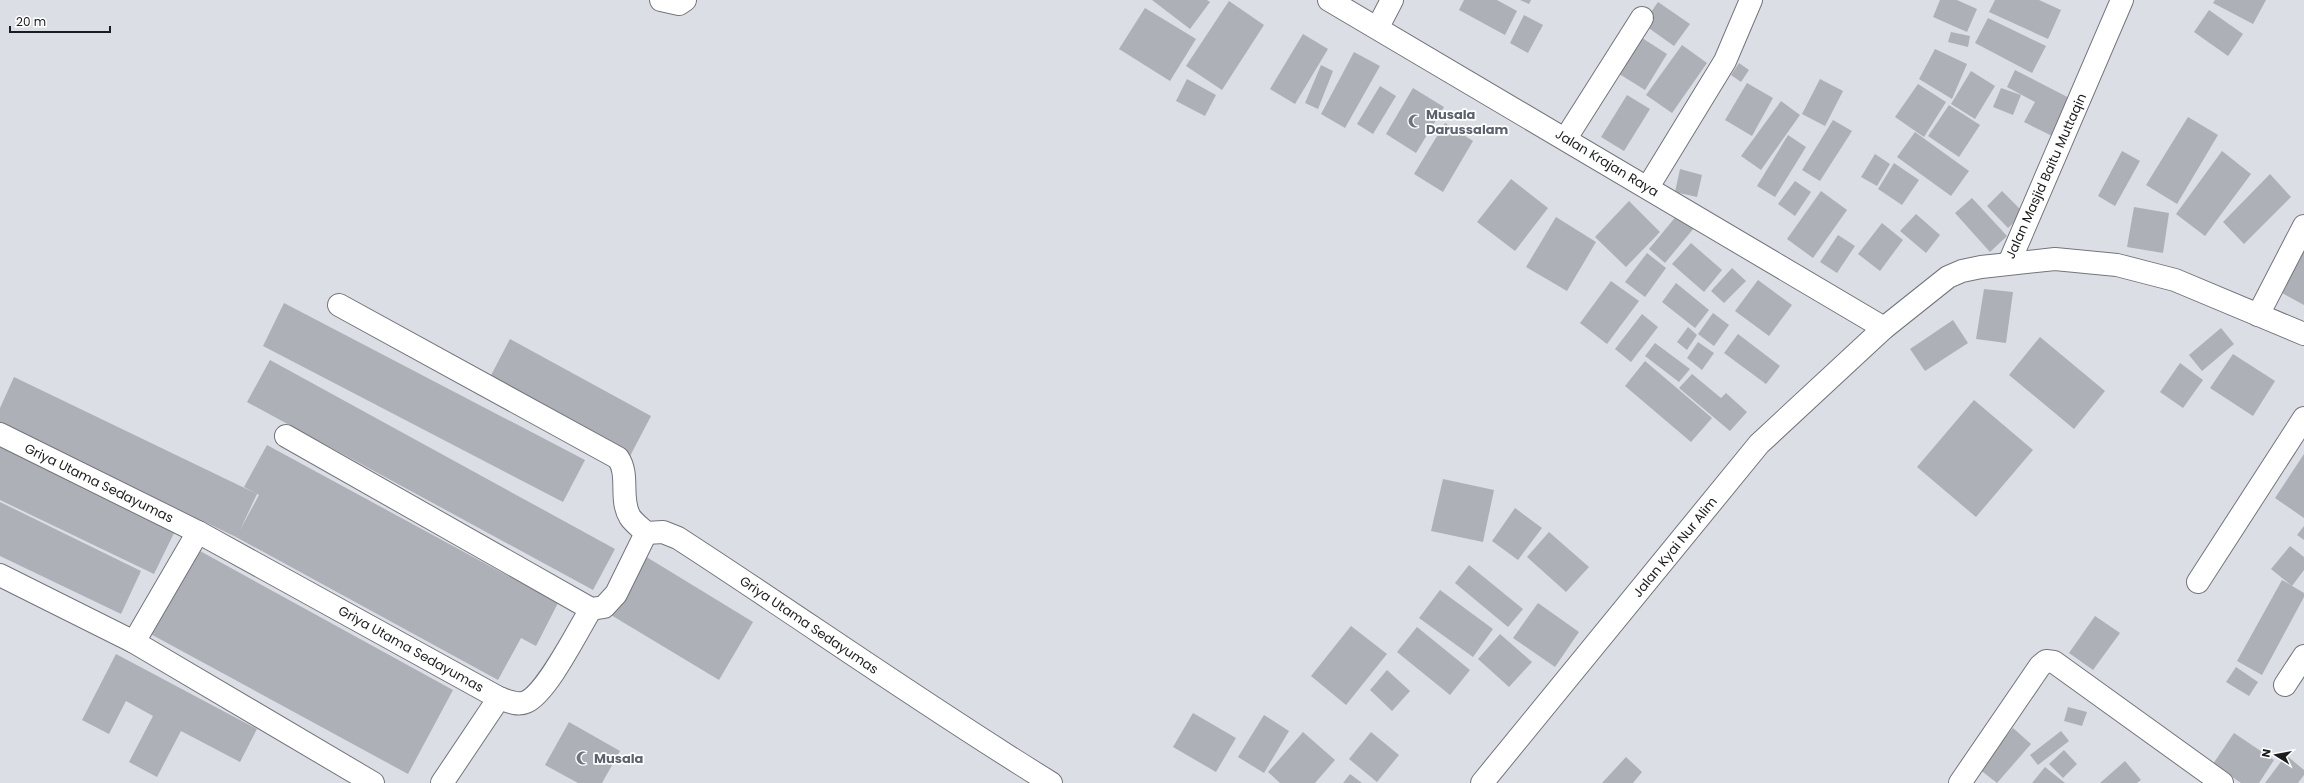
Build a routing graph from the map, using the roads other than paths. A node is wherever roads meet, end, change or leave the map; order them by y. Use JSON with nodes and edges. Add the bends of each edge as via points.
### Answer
{"nodes":[{"id":1,"x":661,"y":0,"type":"edge"},
{"id":2,"x":685,"y":0,"type":"edge"},
{"id":3,"x":1329,"y":0,"type":"edge"},
{"id":4,"x":1392,"y":0,"type":"edge"},
{"id":5,"x":1751,"y":0,"type":"edge"},
{"id":6,"x":2122,"y":0,"type":"edge"},
{"id":7,"x":1642,"y":18,"type":"dead end"},
{"id":8,"x":1378,"y":27,"type":"junction"},
{"id":9,"x":1566,"y":138,"type":"junction"},
{"id":10,"x":1648,"y":187,"type":"junction"},
{"id":11,"x":2304,"y":226,"type":"edge"},
{"id":12,"x":2009,"y":263,"type":"junction"},
{"id":13,"x":339,"y":305,"type":"dead end"},
{"id":14,"x":2258,"y":315,"type":"junction"},
{"id":15,"x":1884,"y":328,"type":"junction"},
{"id":16,"x":2304,"y":334,"type":"edge"},
{"id":17,"x":2304,"y":418,"type":"edge"},
{"id":18,"x":0,"y":434,"type":"edge"},
{"id":19,"x":286,"y":436,"type":"dead end"},
{"id":20,"x":198,"y":532,"type":"junction"},
{"id":21,"x":646,"y":533,"type":"junction"},
{"id":22,"x":0,"y":575,"type":"edge"},
{"id":23,"x":2198,"y":582,"type":"dead end"},
{"id":24,"x":591,"y":609,"type":"junction"},
{"id":25,"x":134,"y":642,"type":"junction"},
{"id":26,"x":2304,"y":656,"type":"edge"},
{"id":27,"x":2285,"y":685,"type":"dead end"},
{"id":28,"x":499,"y":698,"type":"junction"},
{"id":29,"x":373,"y":783,"type":"edge"},
{"id":30,"x":442,"y":783,"type":"edge"},
{"id":31,"x":1051,"y":783,"type":"edge"},
{"id":32,"x":1482,"y":783,"type":"edge"},
{"id":33,"x":1960,"y":783,"type":"edge"},
{"id":34,"x":2222,"y":783,"type":"edge"}],
"edges":[{"from":1,"to":2,"type":"street","via":[[679,4]]},
{"from":3,"to":8,"type":"street","name":"Jalan Krajan Raya"},
{"from":4,"to":8,"type":"street"},
{"from":5,"to":10,"type":"street","via":[[1725,60]]},
{"from":6,"to":12,"type":"street","name":"Jalan Masjid Baitu Muttaqin"},
{"from":7,"to":9,"type":"street"},
{"from":8,"to":9,"type":"street","name":"Jalan Krajan Raya"},
{"from":9,"to":10,"type":"street","name":"Jalan Krajan Raya"},
{"from":10,"to":15,"type":"street","name":"Jalan Krajan Raya"},
{"from":11,"to":14,"type":"street"},
{"from":12,"to":14,"type":"street","via":[[2055,259],[2117,265],[2175,280]]},
{"from":12,"to":15,"type":"street","name":"Jalan Masjid Baitu Muttaqin","via":[[1962,271],[1948,277]]},
{"from":13,"to":21,"type":"street","via":[[618,458],[622,464],[624,499],[630,517]]},
{"from":14,"to":16,"type":"street"},
{"from":15,"to":32,"type":"street","name":"Jalan Kyai Nur Alim","via":[[1759,444]]},
{"from":17,"to":23,"type":"street"},
{"from":18,"to":20,"type":"street","name":"Griya Utama Sedayumas"},
{"from":19,"to":24,"type":"street"},
{"from":20,"to":25,"type":"street"},
{"from":20,"to":28,"type":"street","name":"Griya Utama Sedayumas"},
{"from":21,"to":24,"type":"street","via":[[616,594],[604,607]]},
{"from":21,"to":31,"type":"street","name":"Griya Utama Sedayumas","via":[[662,532],[678,538],[793,612],[962,729]]},
{"from":22,"to":25,"type":"street"},
{"from":24,"to":28,"type":"street","name":"Griya Utama Sedayumas","via":[[544,687],[536,695],[526,702],[514,704]]},
{"from":25,"to":29,"type":"street"},
{"from":26,"to":27,"type":"street"},
{"from":28,"to":30,"type":"street"},
{"from":33,"to":34,"type":"street","via":[[2040,666],[2046,662],[2054,662]]}]}
